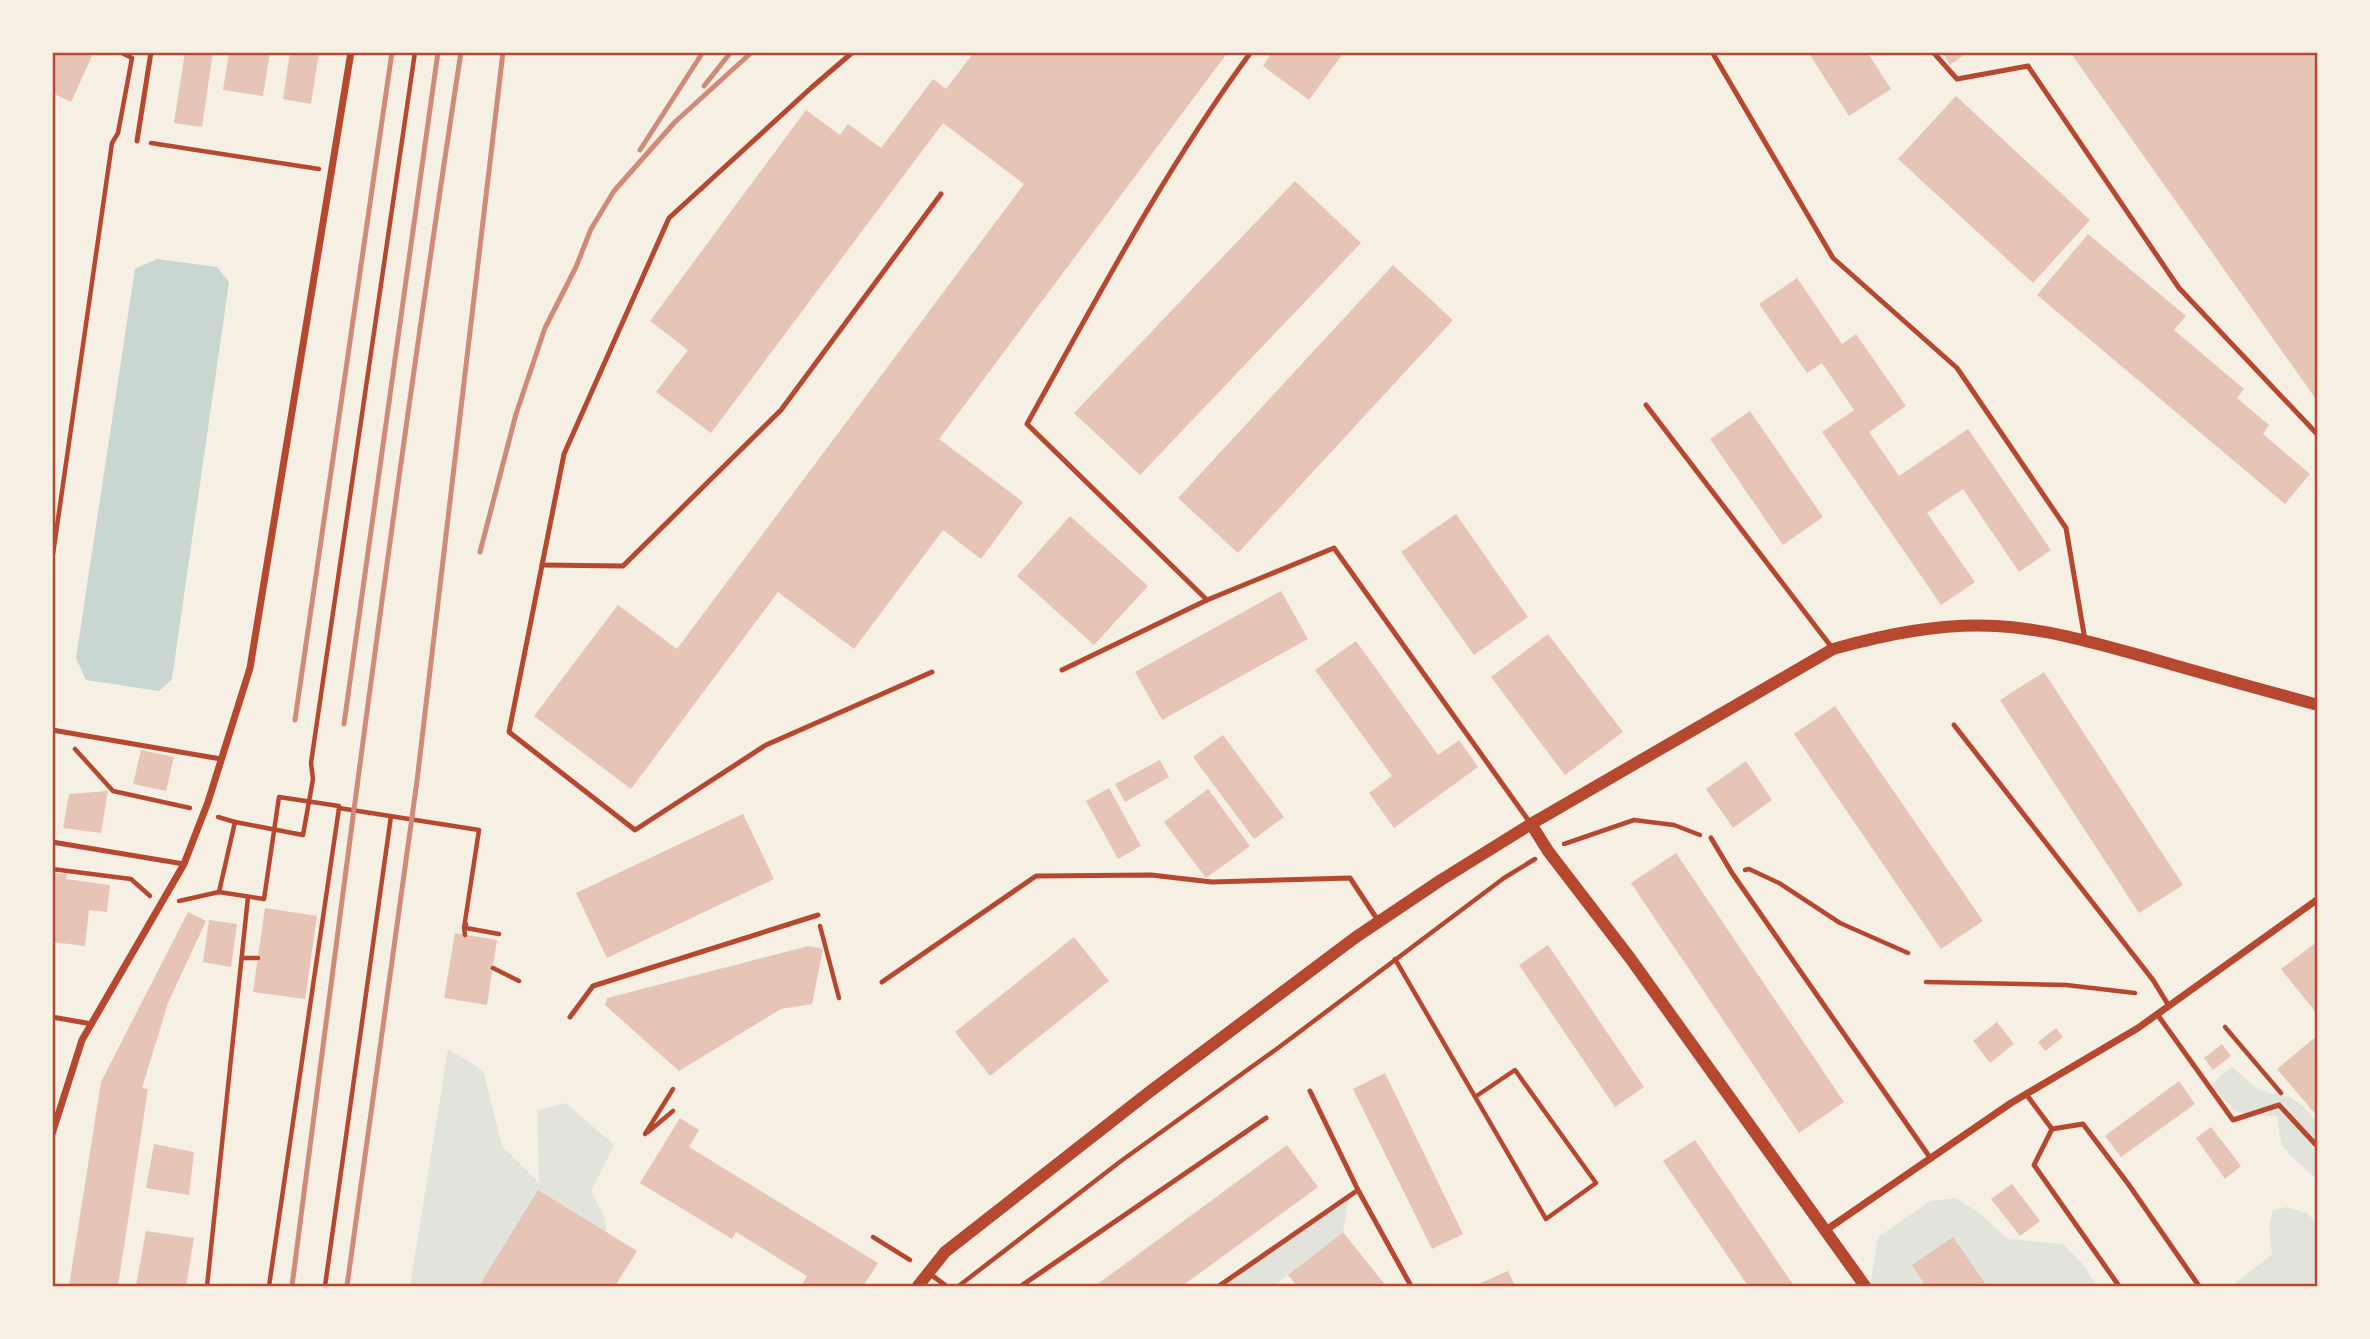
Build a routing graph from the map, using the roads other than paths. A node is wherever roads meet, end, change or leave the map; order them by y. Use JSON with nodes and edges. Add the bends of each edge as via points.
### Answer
{"nodes":[{"id":1,"x":151,"y":52,"type":"edge"},
{"id":2,"x":351,"y":52,"type":"edge"},
{"id":3,"x":853,"y":52,"type":"edge"},
{"id":4,"x":1251,"y":52,"type":"edge"},
{"id":5,"x":1712,"y":52,"type":"edge"},
{"id":6,"x":1933,"y":52,"type":"edge"},
{"id":7,"x":137,"y":141,"type":"road end"},
{"id":8,"x":941,"y":194,"type":"dead end"},
{"id":9,"x":1646,"y":405,"type":"dead end"},
{"id":10,"x":2318,"y":435,"type":"edge"},
{"id":11,"x":542,"y":565,"type":"junction"},
{"id":12,"x":1207,"y":600,"type":"junction"},
{"id":13,"x":2085,"y":640,"type":"junction"},
{"id":14,"x":1833,"y":649,"type":"junction"},
{"id":15,"x":1062,"y":670,"type":"dead end"},
{"id":16,"x":932,"y":672,"type":"dead end"},
{"id":17,"x":2318,"y":705,"type":"edge"},
{"id":18,"x":1954,"y":725,"type":"dead end"},
{"id":19,"x":55,"y":730,"type":"edge"},
{"id":20,"x":222,"y":759,"type":"junction"},
{"id":21,"x":1531,"y":824,"type":"junction"},
{"id":22,"x":1711,"y":838,"type":"road end"},
{"id":23,"x":52,"y":842,"type":"edge"},
{"id":24,"x":184,"y":864,"type":"junction"},
{"id":25,"x":2318,"y":899,"type":"edge"},
{"id":26,"x":818,"y":915,"type":"road end"},
{"id":27,"x":1379,"y":922,"type":"junction"},
{"id":28,"x":882,"y":982,"type":"dead end"},
{"id":29,"x":2169,"y":1006,"type":"junction"},
{"id":30,"x":2157,"y":1014,"type":"junction"},
{"id":31,"x":52,"y":1017,"type":"edge"},
{"id":32,"x":570,"y":1017,"type":"dead end"},
{"id":33,"x":92,"y":1024,"type":"junction"},
{"id":34,"x":1310,"y":1091,"type":"dead end"},
{"id":35,"x":2026,"y":1094,"type":"junction"},
{"id":36,"x":1266,"y":1118,"type":"dead end"},
{"id":37,"x":2052,"y":1129,"type":"junction"},
{"id":38,"x":52,"y":1134,"type":"edge"},
{"id":39,"x":2318,"y":1147,"type":"edge"},
{"id":40,"x":1931,"y":1159,"type":"junction"},
{"id":41,"x":1358,"y":1190,"type":"junction"},
{"id":42,"x":1826,"y":1230,"type":"junction"},
{"id":43,"x":928,"y":1272,"type":"junction"},
{"id":44,"x":918,"y":1286,"type":"edge"},
{"id":45,"x":946,"y":1286,"type":"edge"},
{"id":46,"x":1021,"y":1286,"type":"edge"},
{"id":47,"x":1219,"y":1286,"type":"edge"},
{"id":48,"x":1410,"y":1286,"type":"edge"},
{"id":49,"x":1865,"y":1286,"type":"edge"},
{"id":50,"x":2119,"y":1286,"type":"edge"},
{"id":51,"x":2199,"y":1286,"type":"edge"}],
"edges":[{"from":1,"to":7,"type":"lane"},
{"from":2,"to":20,"type":"street","via":[[250,668]]},
{"from":3,"to":11,"type":"lane","via":[[669,218],[564,454]]},
{"from":4,"to":12,"type":"lane","via":[[1212,105],[1118,261],[1027,424]]},
{"from":5,"to":13,"type":"lane","via":[[1833,258],[1956,368],[2066,528]]},
{"from":6,"to":10,"type":"lane","via":[[1957,79],[2028,66],[2179,288]]},
{"from":8,"to":11,"type":"lane","via":[[781,410],[623,566]]},
{"from":9,"to":14,"type":"lane"},
{"from":11,"to":16,"type":"lane","via":[[509,732],[635,830],[766,745]]},
{"from":12,"to":15,"type":"lane"},
{"from":12,"to":21,"type":"lane","via":[[1334,548]]},
{"from":13,"to":14,"type":"street","via":[[1995,626],[1882,636]]},
{"from":13,"to":17,"type":"street"},
{"from":14,"to":21,"type":"street"},
{"from":18,"to":29,"type":"lane"},
{"from":19,"to":20,"type":"lane"},
{"from":20,"to":24,"type":"street"},
{"from":21,"to":27,"type":"street"},
{"from":21,"to":42,"type":"street"},
{"from":22,"to":40,"type":"lane"},
{"from":23,"to":24,"type":"lane"},
{"from":24,"to":33,"type":"street"},
{"from":25,"to":29,"type":"street"},
{"from":26,"to":32,"type":"lane","via":[[593,986]]},
{"from":27,"to":28,"type":"lane","via":[[1350,878],[1212,882],[1151,874],[1036,876]]},
{"from":27,"to":43,"type":"street","via":[[1138,1102],[945,1252]]},
{"from":29,"to":30,"type":"street"},
{"from":30,"to":35,"type":"street"},
{"from":30,"to":39,"type":"lane","via":[[2233,1120],[2280,1105]]},
{"from":31,"to":33,"type":"lane"},
{"from":33,"to":38,"type":"street","via":[[82,1040]]},
{"from":34,"to":41,"type":"lane"},
{"from":35,"to":37,"type":"lane"},
{"from":35,"to":40,"type":"street"},
{"from":36,"to":46,"type":"lane"},
{"from":37,"to":50,"type":"lane","via":[[2034,1165]]},
{"from":37,"to":51,"type":"lane","via":[[2083,1124]]},
{"from":40,"to":42,"type":"street"},
{"from":41,"to":47,"type":"lane"},
{"from":41,"to":48,"type":"lane"},
{"from":42,"to":49,"type":"street"},
{"from":43,"to":44,"type":"street"},
{"from":43,"to":45,"type":"lane"}]}
